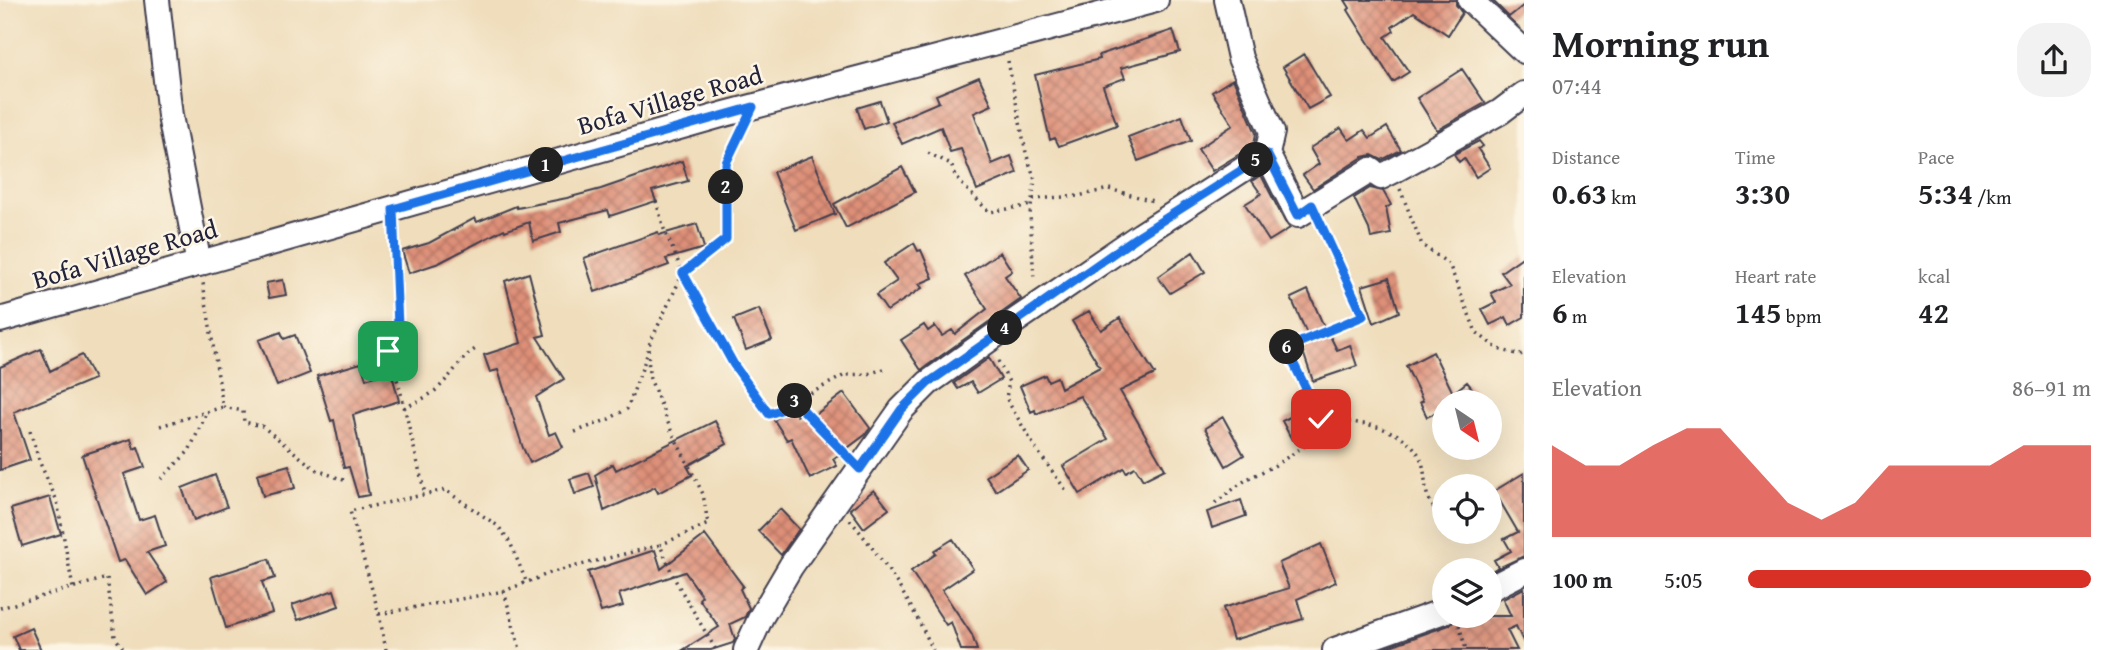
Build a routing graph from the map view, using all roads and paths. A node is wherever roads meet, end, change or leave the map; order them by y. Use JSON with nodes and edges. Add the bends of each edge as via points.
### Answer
{"nodes":[{"id":1,"x":157,"y":0,"type":"edge"},
{"id":2,"x":1156,"y":0,"type":"edge"},
{"id":3,"x":1227,"y":0,"type":"edge"},
{"id":4,"x":1471,"y":0,"type":"edge"},
{"id":5,"x":1003,"y":41,"type":"junction"},
{"id":6,"x":1524,"y":51,"type":"edge"},
{"id":7,"x":1524,"y":94,"type":"edge"},
{"id":8,"x":753,"y":107,"type":"junction"},
{"id":9,"x":928,"y":153,"type":"dead end"},
{"id":10,"x":1267,"y":154,"type":"junction"},
{"id":11,"x":1394,"y":171,"type":"junction"},
{"id":12,"x":1033,"y":199,"type":"junction"},
{"id":13,"x":656,"y":201,"type":"dead end"},
{"id":14,"x":1032,"y":205,"type":"junction"},
{"id":15,"x":1312,"y":205,"type":"junction"},
{"id":16,"x":393,"y":209,"type":"junction"},
{"id":17,"x":1172,"y":214,"type":"junction"},
{"id":18,"x":199,"y":264,"type":"junction"},
{"id":19,"x":683,"y":273,"type":"junction"},
{"id":20,"x":1036,"y":307,"type":"junction"},
{"id":21,"x":0,"y":320,"type":"edge"},
{"id":22,"x":987,"y":341,"type":"junction"},
{"id":23,"x":479,"y":347,"type":"dead end"},
{"id":24,"x":648,"y":353,"type":"junction"},
{"id":25,"x":1524,"y":353,"type":"edge"},
{"id":26,"x":887,"y":368,"type":"dead end"},
{"id":27,"x":798,"y":400,"type":"junction"},
{"id":28,"x":223,"y":407,"type":"junction"},
{"id":29,"x":404,"y":408,"type":"junction"},
{"id":30,"x":207,"y":412,"type":"junction"},
{"id":31,"x":1321,"y":419,"type":"junction"},
{"id":32,"x":160,"y":426,"type":"dead end"},
{"id":33,"x":30,"y":431,"type":"dead end"},
{"id":34,"x":575,"y":432,"type":"dead end"},
{"id":35,"x":860,"y":469,"type":"junction"},
{"id":36,"x":161,"y":479,"type":"dead end"},
{"id":37,"x":346,"y":481,"type":"dead end"},
{"id":38,"x":1068,"y":493,"type":"dead end"},
{"id":39,"x":425,"y":494,"type":"junction"},
{"id":40,"x":835,"y":502,"type":"junction"},
{"id":41,"x":1216,"y":503,"type":"dead end"},
{"id":42,"x":1432,"y":504,"type":"edge"},
{"id":43,"x":660,"y":545,"type":"junction"},
{"id":44,"x":1524,"y":571,"type":"edge"},
{"id":45,"x":526,"y":581,"type":"junction"},
{"id":46,"x":1502,"y":582,"type":"edge"},
{"id":47,"x":73,"y":588,"type":"junction"},
{"id":48,"x":504,"y":590,"type":"junction"},
{"id":49,"x":0,"y":608,"type":"edge"},
{"id":50,"x":379,"y":614,"type":"junction"},
{"id":51,"x":1432,"y":615,"type":"edge"},
{"id":52,"x":1460,"y":628,"type":"edge"},
{"id":53,"x":124,"y":650,"type":"edge"},
{"id":54,"x":387,"y":650,"type":"edge"},
{"id":55,"x":520,"y":650,"type":"edge"},
{"id":56,"x":716,"y":650,"type":"edge"},
{"id":57,"x":746,"y":650,"type":"edge"},
{"id":58,"x":933,"y":650,"type":"edge"},
{"id":59,"x":1335,"y":650,"type":"edge"},
{"id":60,"x":1466,"y":650,"type":"edge"}],
"edges":[{"from":1,"to":18,"type":"street","via":[[170,116]]},
{"from":2,"to":5,"type":"street","name":"Bofa Village Road"},
{"from":3,"to":10,"type":"street","via":[[1240,58],[1272,132]]},
{"from":4,"to":6,"type":"street"},
{"from":5,"to":8,"type":"street","name":"Bofa Village Road"},
{"from":5,"to":12,"type":"path","via":[[1035,180]]},
{"from":7,"to":11,"type":"street"},
{"from":8,"to":16,"type":"street","name":"Bofa Village Road"},
{"from":8,"to":19,"type":"path","via":[[726,163],[726,239]]},
{"from":9,"to":14,"type":"path","via":[[951,164],[956,178],[989,212]]},
{"from":10,"to":15,"type":"street","via":[[1298,215]]},
{"from":10,"to":17,"type":"street"},
{"from":11,"to":15,"type":"street","via":[[1381,177],[1370,170]]},
{"from":11,"to":25,"type":"path","via":[[1422,245],[1449,264],[1476,332],[1498,349]]},
{"from":12,"to":14,"type":"path"},
{"from":12,"to":17,"type":"path","via":[[1110,190],[1149,199]]},
{"from":13,"to":19,"type":"path"},
{"from":14,"to":20,"type":"path"},
{"from":15,"to":31,"type":"path","via":[[1363,316],[1286,348]]},
{"from":16,"to":18,"type":"street","name":"Bofa Village Road"},
{"from":16,"to":29,"type":"path","via":[[398,326],[388,351]]},
{"from":17,"to":20,"type":"street"},
{"from":18,"to":21,"type":"street","name":"Bofa Village Road"},
{"from":18,"to":28,"type":"path"},
{"from":19,"to":24,"type":"path"},
{"from":19,"to":27,"type":"path","via":[[734,365],[769,414]]},
{"from":20,"to":22,"type":"street"},
{"from":22,"to":35,"type":"street","via":[[928,383],[901,410]]},
{"from":22,"to":38,"type":"path","via":[[1009,382],[1006,398]]},
{"from":23,"to":29,"type":"path","via":[[466,354],[442,385]]},
{"from":24,"to":34,"type":"path","via":[[627,409]]},
{"from":24,"to":43,"type":"path","via":[[649,376],[703,494],[708,524]]},
{"from":26,"to":27,"type":"path","via":[[845,375]]},
{"from":27,"to":35,"type":"path"},
{"from":28,"to":30,"type":"path"},
{"from":28,"to":37,"type":"path","via":[[243,411],[244,422],[262,426],[315,469]]},
{"from":29,"to":39,"type":"path"},
{"from":30,"to":32,"type":"path"},
{"from":30,"to":36,"type":"path","via":[[189,451]]},
{"from":31,"to":41,"type":"path","via":[[1312,441]]},
{"from":31,"to":42,"type":"path","via":[[1401,436],[1416,449]]},
{"from":33,"to":47,"type":"path","via":[[57,502]]},
{"from":35,"to":40,"type":"street"},
{"from":39,"to":45,"type":"path","via":[[445,490],[498,526]]},
{"from":39,"to":50,"type":"path","via":[[350,512]]},
{"from":40,"to":57,"type":"street","via":[[791,566]]},
{"from":40,"to":58,"type":"path","via":[[868,541],[914,610]]},
{"from":43,"to":45,"type":"path"},
{"from":43,"to":56,"type":"path"},
{"from":44,"to":46,"type":"street"},
{"from":45,"to":48,"type":"path"},
{"from":47,"to":49,"type":"path"},
{"from":47,"to":53,"type":"path","via":[[107,578],[115,637]]},
{"from":48,"to":50,"type":"path"},
{"from":48,"to":55,"type":"path"},
{"from":50,"to":54,"type":"path"},
{"from":51,"to":59,"type":"street"},
{"from":52,"to":60,"type":"path"}]}
